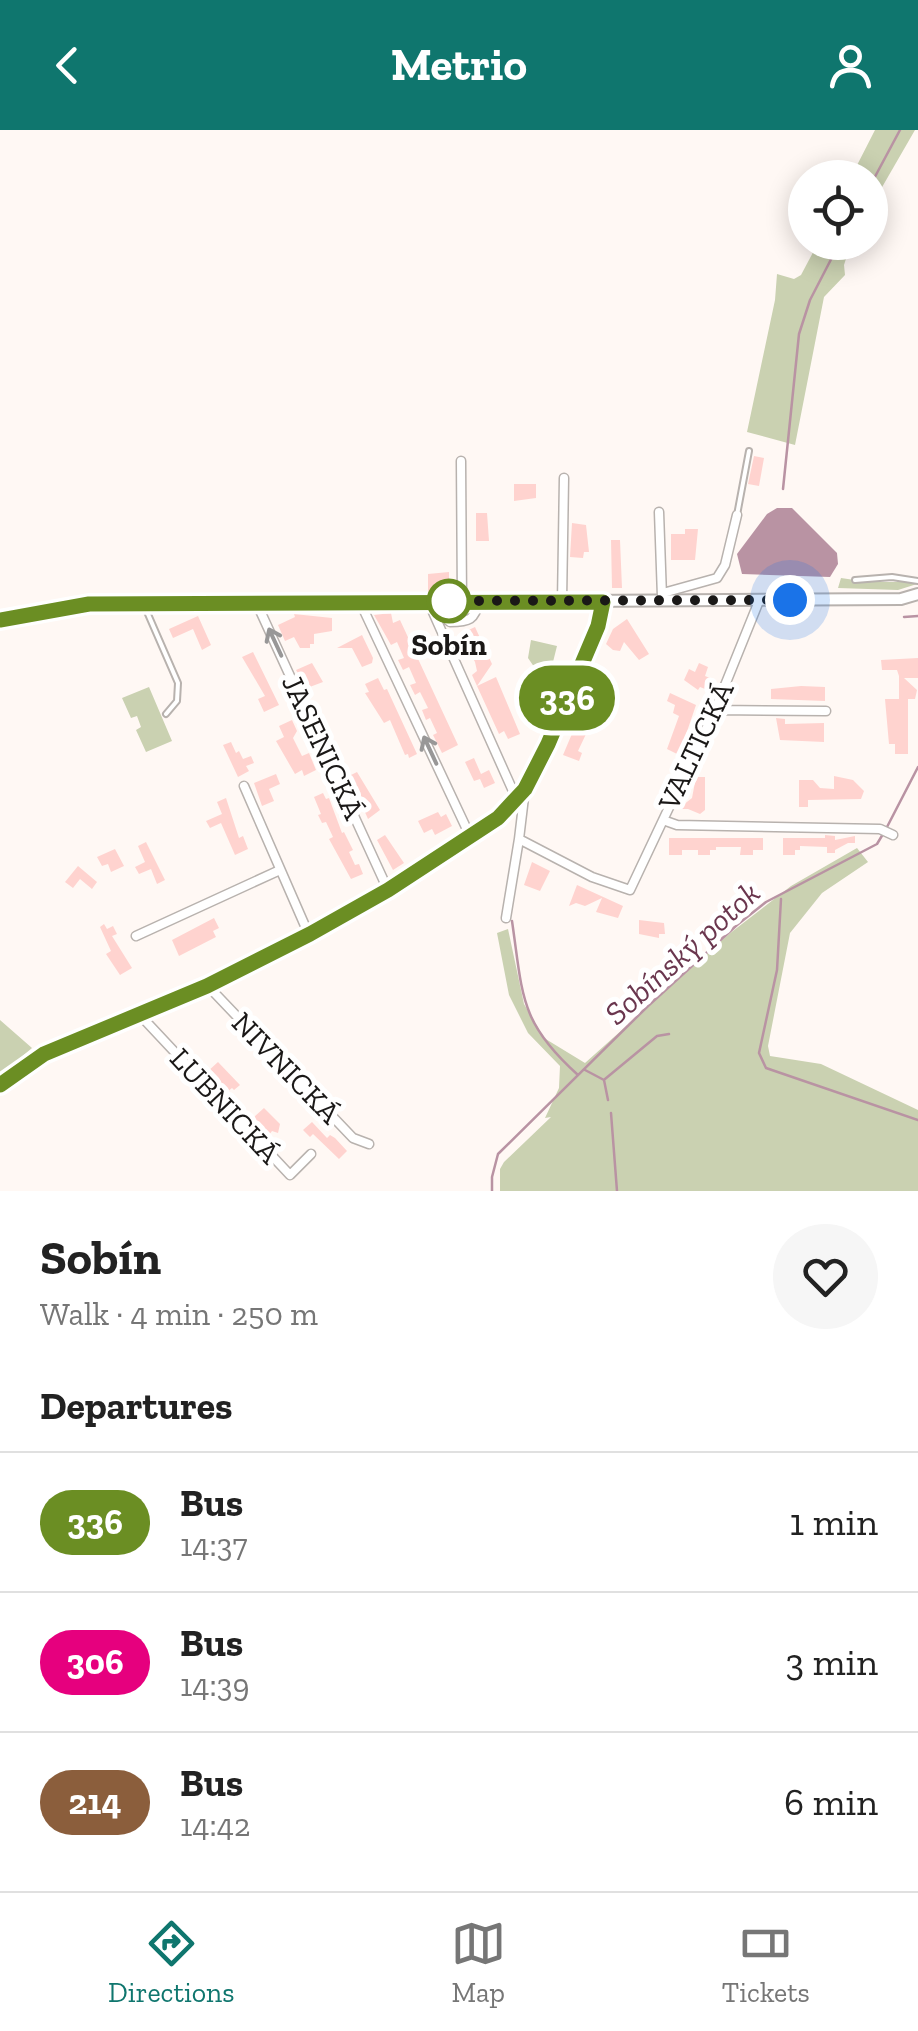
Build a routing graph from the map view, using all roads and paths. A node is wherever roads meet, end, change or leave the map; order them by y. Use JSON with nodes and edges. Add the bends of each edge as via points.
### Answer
{"nodes":[{"id":1,"x":750,"y":451,"type":"dead end"},
{"id":2,"x":461,"y":461,"type":"dead end"},
{"id":3,"x":564,"y":478,"type":"dead end"},
{"id":4,"x":659,"y":512,"type":"dead end"},
{"id":5,"x":736,"y":516,"type":"joint"},
{"id":6,"x":855,"y":580,"type":"dead end"},
{"id":7,"x":918,"y":580,"type":"edge"},
{"id":8,"x":918,"y":594,"type":"edge"},
{"id":9,"x":662,"y":597,"type":"junction"},
{"id":10,"x":432,"y":601,"type":"junction"},
{"id":11,"x":462,"y":601,"type":"junction"},
{"id":12,"x":759,"y":601,"type":"junction"},
{"id":13,"x":360,"y":602,"type":"junction"},
{"id":14,"x":479,"y":602,"type":"junction"},
{"id":15,"x":562,"y":602,"type":"junction"},
{"id":16,"x":603,"y":602,"type":"junction"},
{"id":17,"x":144,"y":604,"type":"junction"},
{"id":18,"x":257,"y":604,"type":"junction"},
{"id":19,"x":0,"y":620,"type":"edge"},
{"id":20,"x":715,"y":710,"type":"junction"},
{"id":21,"x":826,"y":711,"type":"dead end"},
{"id":22,"x":166,"y":714,"type":"dead end"},
{"id":23,"x":244,"y":786,"type":"dead end"},
{"id":24,"x":525,"y":789,"type":"junction"},
{"id":25,"x":517,"y":800,"type":"junction"},
{"id":26,"x":663,"y":820,"type":"junction"},
{"id":27,"x":893,"y":835,"type":"dead end"},
{"id":28,"x":471,"y":838,"type":"junction"},
{"id":29,"x":519,"y":840,"type":"junction"},
{"id":30,"x":280,"y":870,"type":"junction"},
{"id":31,"x":388,"y":890,"type":"junction"},
{"id":32,"x":506,"y":918,"type":"dead end"},
{"id":33,"x":310,"y":934,"type":"junction"},
{"id":34,"x":136,"y":936,"type":"dead end"},
{"id":35,"x":207,"y":986,"type":"junction"},
{"id":36,"x":140,"y":1014,"type":"junction"},
{"id":37,"x":0,"y":1085,"type":"edge"},
{"id":38,"x":368,"y":1144,"type":"dead end"},
{"id":39,"x":311,"y":1154,"type":"dead end"}],
"edges":[{"from":1,"to":5,"type":"lane"},
{"from":2,"to":11,"type":"street"},
{"from":3,"to":15,"type":"street"},
{"from":4,"to":9,"type":"street"},
{"from":5,"to":9,"type":"street","via":[[717,578]]},
{"from":6,"to":7,"type":"lane"},
{"from":8,"to":12,"type":"street"},
{"from":9,"to":12,"type":"street"},
{"from":9,"to":16,"type":"street"},
{"from":10,"to":11,"type":"street"},
{"from":10,"to":13,"type":"street"},
{"from":10,"to":14,"type":"street","via":[[450,622],[471,620]]},
{"from":10,"to":25,"type":"street"},
{"from":11,"to":14,"type":"street"},
{"from":12,"to":20,"type":"street","name":"VALTICKÁ"},
{"from":13,"to":18,"type":"street"},
{"from":28,"to":13,"type":"street","one_way":true},
{"from":14,"to":15,"type":"street"},
{"from":15,"to":16,"type":"street"},
{"from":16,"to":24,"type":"street"},
{"from":17,"to":18,"type":"street"},
{"from":17,"to":19,"type":"street","via":[[89,604]]},
{"from":17,"to":22,"type":"lane","via":[[178,683],[177,701]]},
{"from":31,"to":18,"type":"street","name":"JASENICKÁ","one_way":true},
{"from":20,"to":21,"type":"street"},
{"from":20,"to":26,"type":"street","name":"VALTICKÁ"},
{"from":23,"to":30,"type":"street"},
{"from":24,"to":25,"type":"street"},
{"from":24,"to":29,"type":"street"},
{"from":25,"to":28,"type":"street"},
{"from":26,"to":27,"type":"street","via":[[880,828]]},
{"from":26,"to":29,"type":"street","name":"VALTICKÁ","via":[[630,890]]},
{"from":28,"to":31,"type":"street"},
{"from":29,"to":32,"type":"street"},
{"from":30,"to":33,"type":"street"},
{"from":30,"to":34,"type":"street"},
{"from":31,"to":33,"type":"street"},
{"from":33,"to":35,"type":"street"},
{"from":35,"to":36,"type":"street"},
{"from":35,"to":38,"type":"street","name":"NIVNICKÁ","via":[[353,1138]]},
{"from":36,"to":37,"type":"street","via":[[44,1054]]},
{"from":36,"to":39,"type":"street","name":"LUBNICKÁ","via":[[290,1175]]}]}
